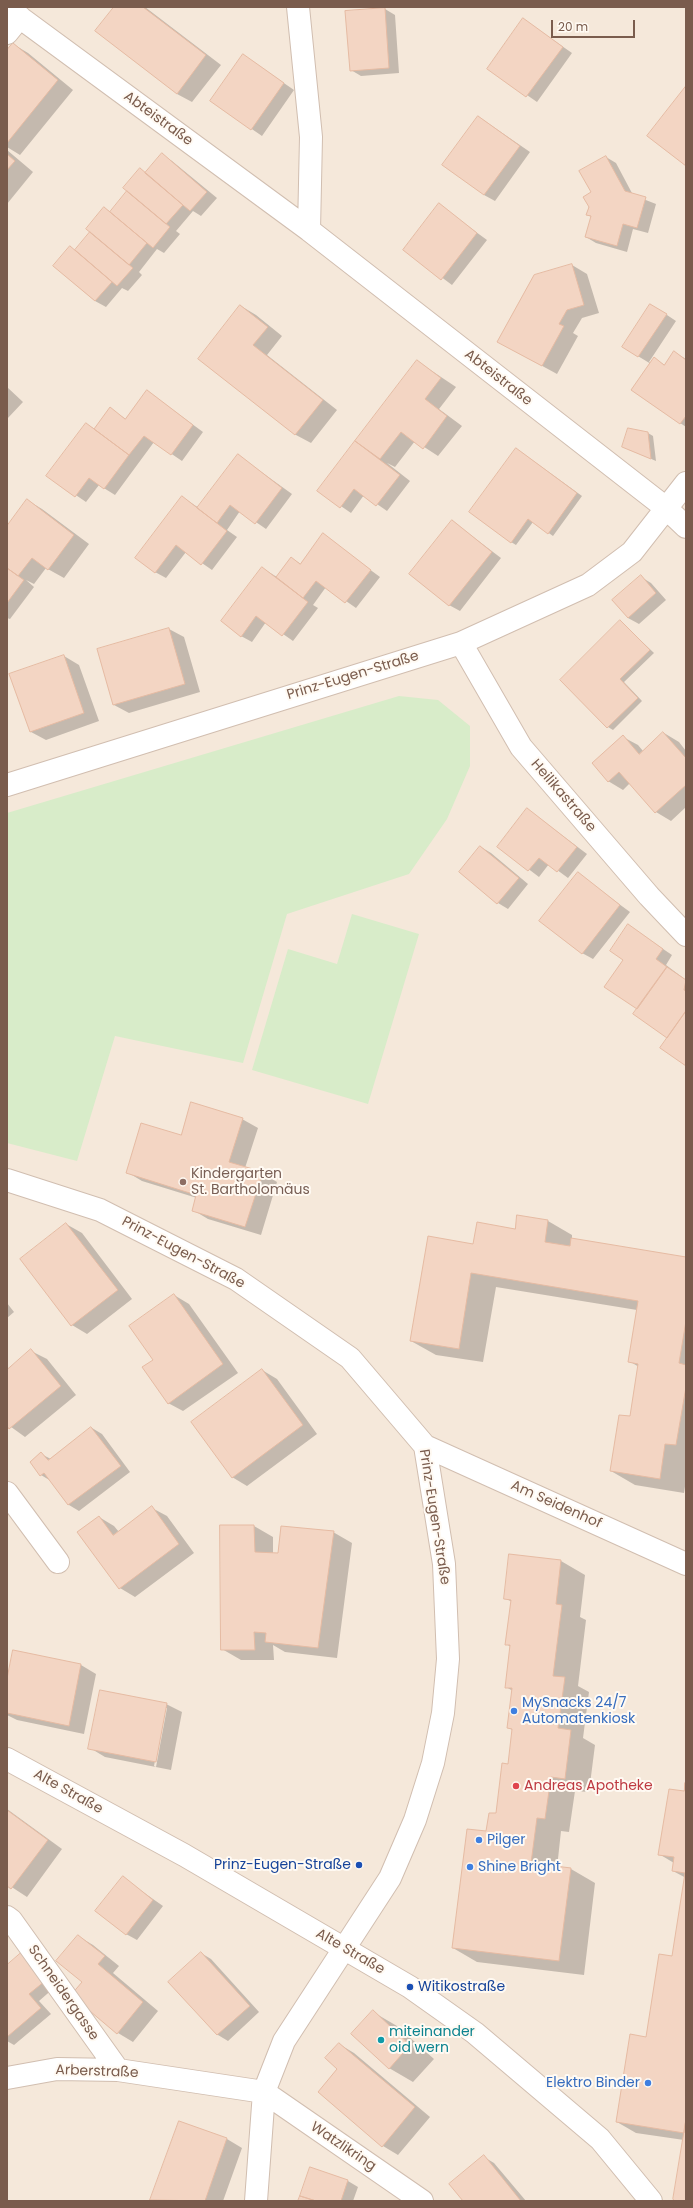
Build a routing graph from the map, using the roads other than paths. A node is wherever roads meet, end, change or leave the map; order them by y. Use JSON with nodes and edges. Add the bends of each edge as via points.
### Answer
{"nodes":[{"id":1,"x":298,"y":7,"type":"edge"},
{"id":2,"x":11,"y":20,"type":"edge"},
{"id":3,"x":309,"y":230,"type":"junction"},
{"id":4,"x":686,"y":483,"type":"edge"},
{"id":5,"x":666,"y":508,"type":"junction"},
{"id":6,"x":686,"y":527,"type":"edge"},
{"id":7,"x":461,"y":643,"type":"junction"},
{"id":8,"x":7,"y":785,"type":"edge"},
{"id":9,"x":686,"y":935,"type":"edge"},
{"id":10,"x":7,"y":1180,"type":"edge"},
{"id":11,"x":425,"y":1446,"type":"junction"},
{"id":12,"x":7,"y":1493,"type":"edge"},
{"id":13,"x":58,"y":1562,"type":"dead end"},
{"id":14,"x":686,"y":1564,"type":"edge"},
{"id":15,"x":7,"y":1760,"type":"edge"},
{"id":16,"x":7,"y":1917,"type":"edge"},
{"id":17,"x":344,"y":1948,"type":"junction"},
{"id":18,"x":118,"y":2070,"type":"junction"},
{"id":19,"x":7,"y":2078,"type":"edge"},
{"id":20,"x":264,"y":2092,"type":"junction"},
{"id":21,"x":256,"y":2201,"type":"edge"},
{"id":22,"x":422,"y":2201,"type":"edge"},
{"id":23,"x":650,"y":2201,"type":"edge"}],
"edges":[{"from":1,"to":3,"type":"street","via":[[311,137]]},
{"from":2,"to":3,"type":"street","name":"Abteistraße"},
{"from":3,"to":5,"type":"street","name":"Abteistraße"},
{"from":4,"to":5,"type":"street","name":"Prinz-Eugen-Straße"},
{"from":5,"to":6,"type":"street","name":"Abteistraße"},
{"from":5,"to":7,"type":"street","name":"Prinz-Eugen-Straße","via":[[632,552],[588,585]]},
{"from":7,"to":8,"type":"street","name":"Prinz-Eugen-Straße"},
{"from":7,"to":9,"type":"street","name":"Heilikastraße","via":[[521,747]]},
{"from":10,"to":11,"type":"street","name":"Prinz-Eugen-Straße","via":[[100,1210],[236,1279],[350,1358]]},
{"from":11,"to":14,"type":"street","name":"Am Seidenhof"},
{"from":11,"to":17,"type":"street","name":"Prinz-Eugen-Straße","via":[[444,1564],[448,1659],[443,1713],[433,1763],[415,1820],[390,1878]]},
{"from":12,"to":13,"type":"street"},
{"from":15,"to":17,"type":"street","name":"Alte Straße","via":[[184,1855]]},
{"from":16,"to":18,"type":"street","name":"Schneidergasse","via":[[12,1920]]},
{"from":17,"to":20,"type":"street","via":[[284,2041]]},
{"from":17,"to":23,"type":"street","name":"Alte Straße","via":[[410,1987],[475,2034],[600,2139]]},
{"from":18,"to":19,"type":"street","name":"Arberstraße","via":[[56,2069]]},
{"from":18,"to":20,"type":"street","name":"Arberstraße"},
{"from":20,"to":21,"type":"street"},
{"from":20,"to":22,"type":"street","name":"Watzlikring"}]}
